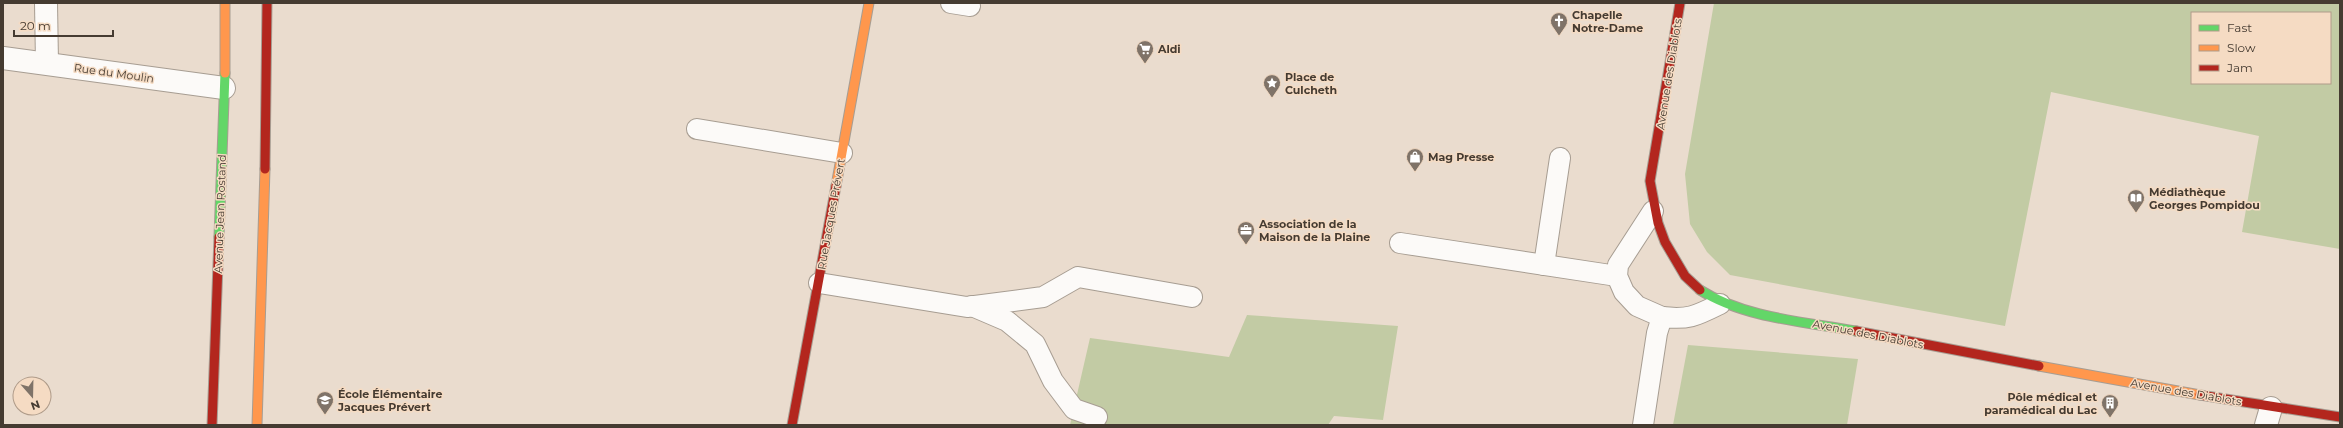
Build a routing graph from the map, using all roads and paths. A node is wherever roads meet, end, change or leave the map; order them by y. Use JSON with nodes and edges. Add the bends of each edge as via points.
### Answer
{"nodes":[{"id":1,"x":46,"y":3,"type":"edge"},
{"id":2,"x":225,"y":3,"type":"edge"},
{"id":3,"x":267,"y":3,"type":"edge"},
{"id":4,"x":869,"y":3,"type":"edge"},
{"id":5,"x":1680,"y":3,"type":"edge"},
{"id":6,"x":3,"y":58,"type":"edge"},
{"id":7,"x":47,"y":63,"type":"junction"},
{"id":8,"x":224,"y":88,"type":"junction"},
{"id":9,"x":697,"y":129,"type":"dead end"},
{"id":10,"x":842,"y":152,"type":"junction"},
{"id":11,"x":1560,"y":158,"type":"dead end"},
{"id":12,"x":1653,"y":211,"type":"junction"},
{"id":13,"x":1400,"y":243,"type":"dead end"},
{"id":14,"x":1544,"y":265,"type":"junction"},
{"id":15,"x":1618,"y":276,"type":"junction"},
{"id":16,"x":819,"y":283,"type":"junction"},
{"id":17,"x":1192,"y":297,"type":"dead end"},
{"id":18,"x":1720,"y":304,"type":"junction"},
{"id":19,"x":972,"y":306,"type":"junction"},
{"id":20,"x":1662,"y":317,"type":"junction"},
{"id":21,"x":2269,"y":416,"type":"edge"},
{"id":22,"x":1097,"y":417,"type":"dead end"},
{"id":23,"x":2340,"y":417,"type":"edge"},
{"id":24,"x":212,"y":425,"type":"edge"},
{"id":25,"x":257,"y":425,"type":"edge"},
{"id":26,"x":792,"y":425,"type":"edge"},
{"id":27,"x":1643,"y":425,"type":"edge"}],
"edges":[{"from":1,"to":7,"type":"street"},
{"from":2,"to":8,"type":"street","name":"Avenue Jean Rostand"},
{"from":3,"to":25,"type":"street"},
{"from":4,"to":10,"type":"street","name":"Rue Jacques Prévert"},
{"from":5,"to":12,"type":"street","name":"Avenue des Diablots","via":[[1650,181]]},
{"from":6,"to":7,"type":"street","name":"Rue du Moulin"},
{"from":7,"to":8,"type":"street","name":"Rue du Moulin"},
{"from":8,"to":24,"type":"street","name":"Avenue Jean Rostand"},
{"from":9,"to":10,"type":"lane"},
{"from":10,"to":16,"type":"street","name":"Rue Jacques Prévert"},
{"from":11,"to":14,"type":"lane"},
{"from":12,"to":15,"type":"lane","via":[[1618,265]]},
{"from":12,"to":18,"type":"street","name":"Avenue des Diablots","via":[[1666,246],[1684,276],[1704,295]]},
{"from":13,"to":14,"type":"lane"},
{"from":14,"to":15,"type":"lane"},
{"from":15,"to":20,"type":"lane","via":[[1624,292],[1637,306]]},
{"from":16,"to":19,"type":"lane"},
{"from":16,"to":26,"type":"street","name":"Rue Jacques Prévert"},
{"from":17,"to":19,"type":"lane","via":[[1078,277],[1043,297]]},
{"from":18,"to":20,"type":"lane","via":[[1682,320]]},
{"from":18,"to":21,"type":"street","name":"Avenue des Diablots"},
{"from":19,"to":22,"type":"lane","via":[[1007,321],[1035,344],[1053,381],[1074,409]]},
{"from":20,"to":27,"type":"lane"},
{"from":21,"to":23,"type":"street","name":"Avenue des Diablots"}]}
